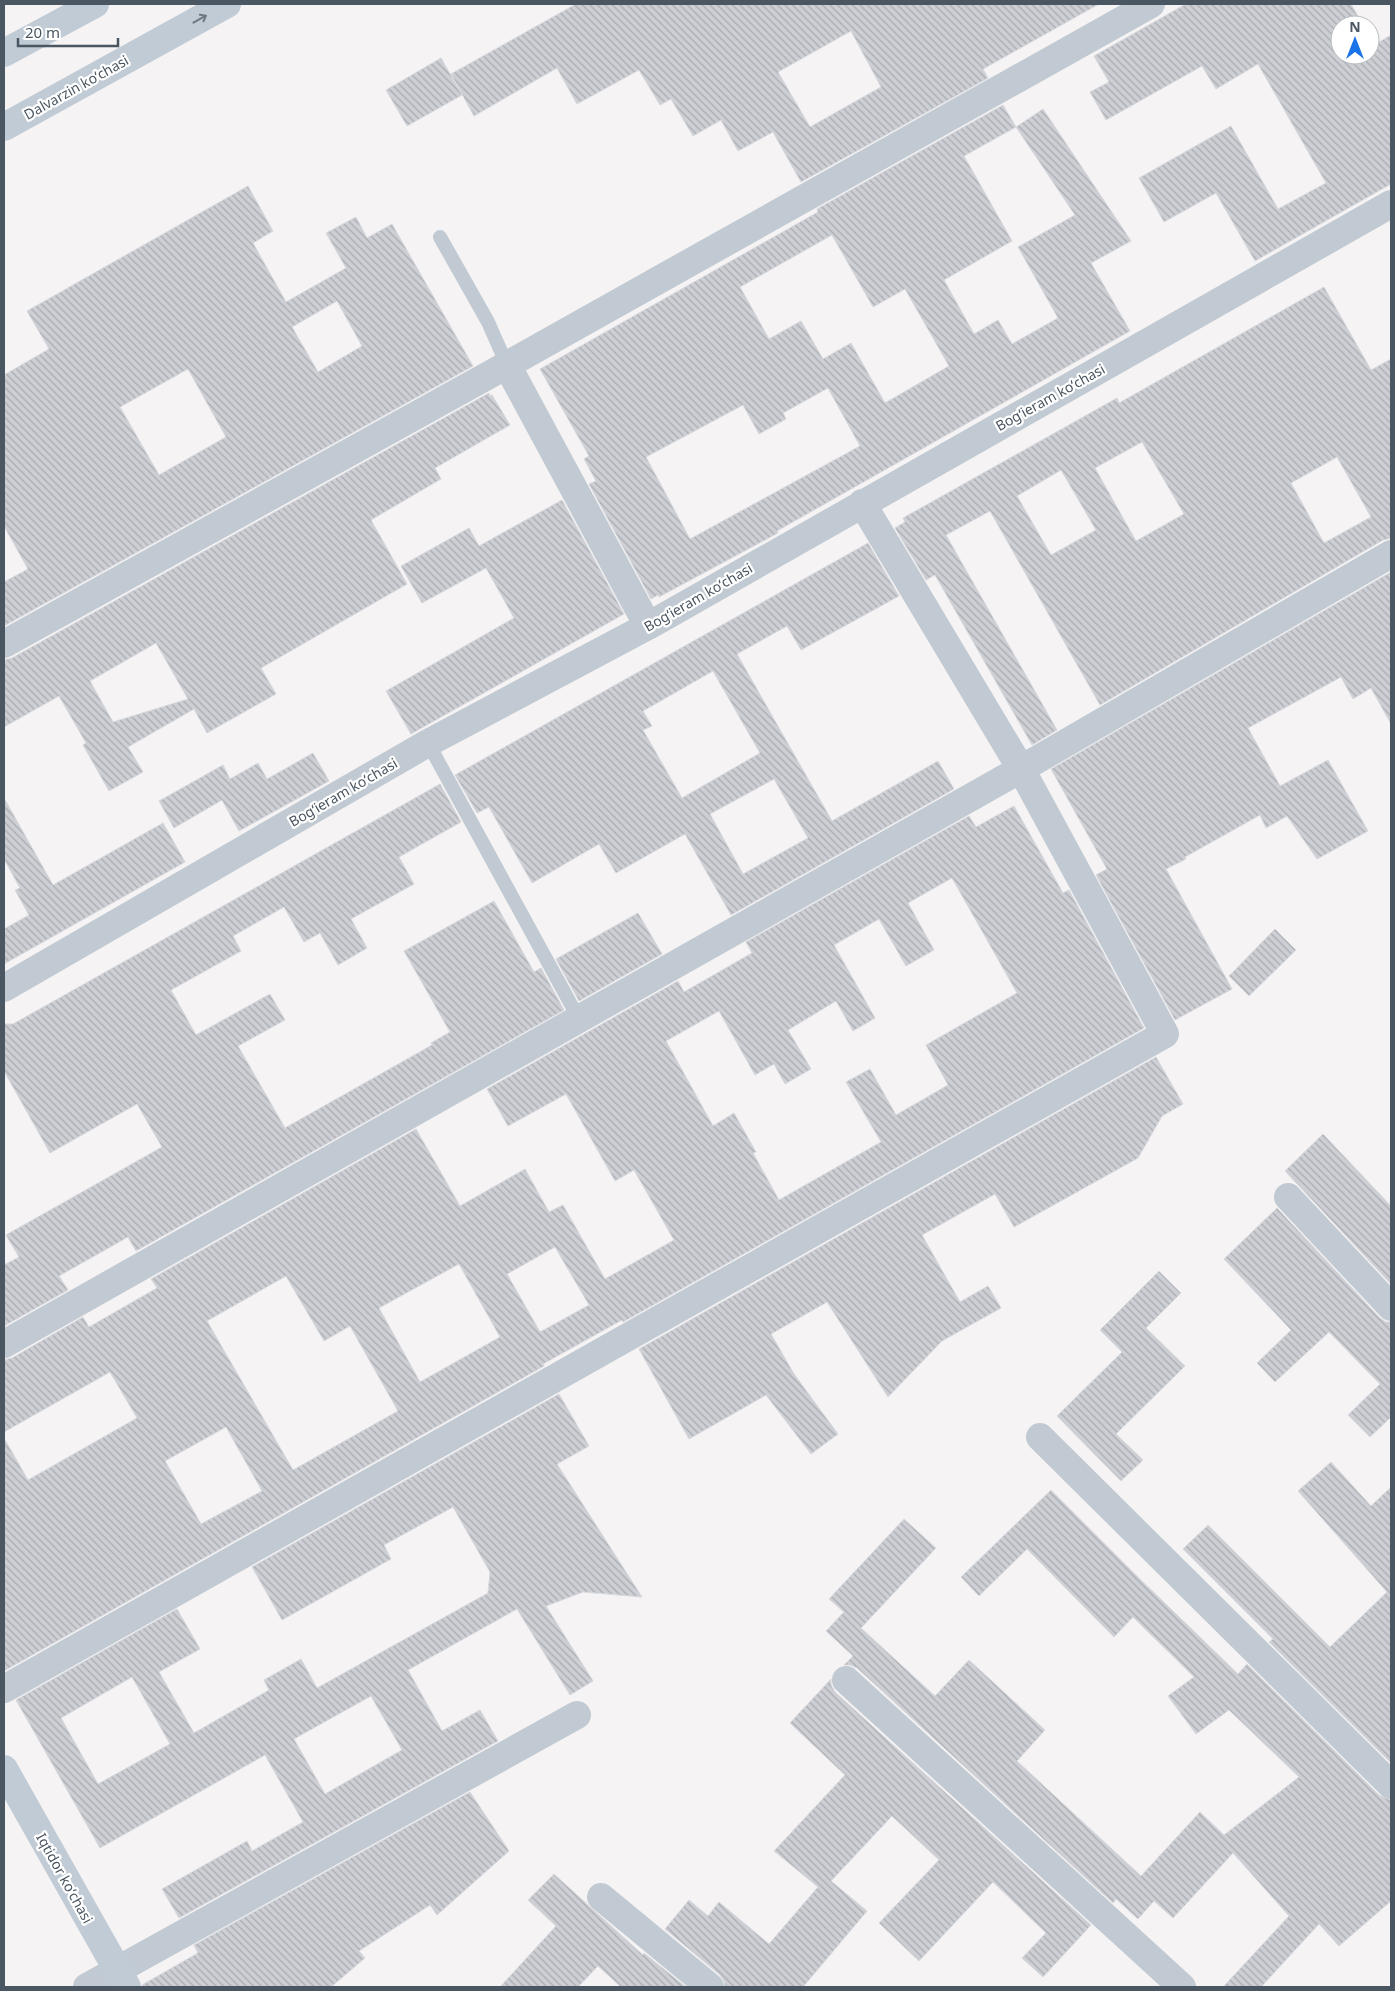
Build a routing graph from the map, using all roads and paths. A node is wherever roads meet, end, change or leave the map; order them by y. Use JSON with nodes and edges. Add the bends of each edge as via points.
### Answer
{"nodes":[{"id":1,"x":95,"y":4,"type":"edge"},
{"id":2,"x":227,"y":4,"type":"edge"},
{"id":3,"x":1150,"y":4,"type":"edge"},
{"id":4,"x":4,"y":53,"type":"edge"},
{"id":5,"x":4,"y":127,"type":"edge"},
{"id":6,"x":1391,"y":204,"type":"edge"},
{"id":7,"x":440,"y":237,"type":"dead end"},
{"id":8,"x":507,"y":365,"type":"junction"},
{"id":9,"x":862,"y":503,"type":"junction"},
{"id":10,"x":1391,"y":554,"type":"edge"},
{"id":11,"x":648,"y":626,"type":"junction"},
{"id":12,"x":4,"y":644,"type":"edge"},
{"id":13,"x":428,"y":744,"type":"junction"},
{"id":14,"x":1021,"y":768,"type":"junction"},
{"id":15,"x":4,"y":988,"type":"edge"},
{"id":16,"x":579,"y":1019,"type":"junction"},
{"id":17,"x":1288,"y":1197,"type":"dead end"},
{"id":18,"x":1391,"y":1307,"type":"edge"},
{"id":19,"x":4,"y":1344,"type":"edge"},
{"id":20,"x":1040,"y":1437,"type":"dead end"},
{"id":21,"x":846,"y":1680,"type":"dead end"},
{"id":22,"x":4,"y":1689,"type":"edge"},
{"id":23,"x":577,"y":1715,"type":"dead end"},
{"id":24,"x":4,"y":1769,"type":"edge"},
{"id":25,"x":1391,"y":1785,"type":"edge"},
{"id":26,"x":601,"y":1898,"type":"dead end"},
{"id":27,"x":122,"y":1979,"type":"edge"},
{"id":28,"x":87,"y":1987,"type":"edge"},
{"id":29,"x":710,"y":1987,"type":"edge"},
{"id":30,"x":1182,"y":1987,"type":"edge"}],
"edges":[{"from":1,"to":4,"type":"main road"},
{"from":5,"to":2,"type":"main road","name":"Dalvarzin koʻchasi","one_way":true},
{"from":3,"to":8,"type":"street"},
{"from":6,"to":9,"type":"street","name":"Bogʻieram koʻchasi"},
{"from":7,"to":8,"type":"lane","via":[[488,322]]},
{"from":8,"to":11,"type":"street"},
{"from":8,"to":12,"type":"street"},
{"from":9,"to":11,"type":"street","name":"Bogʻieram koʻchasi"},
{"from":9,"to":14,"type":"street"},
{"from":10,"to":14,"type":"street"},
{"from":11,"to":13,"type":"street","name":"Bogʻieram koʻchasi"},
{"from":13,"to":15,"type":"street","name":"Bogʻieram koʻchasi"},
{"from":13,"to":16,"type":"lane"},
{"from":14,"to":16,"type":"street"},
{"from":14,"to":22,"type":"street","via":[[1165,1034]]},
{"from":16,"to":19,"type":"street"},
{"from":17,"to":18,"type":"street"},
{"from":20,"to":25,"type":"street"},
{"from":21,"to":30,"type":"street"},
{"from":23,"to":27,"type":"street"},
{"from":24,"to":27,"type":"main road","name":"Iqtidor koʻchasi"},
{"from":26,"to":29,"type":"street"},
{"from":27,"to":28,"type":"street"}]}
